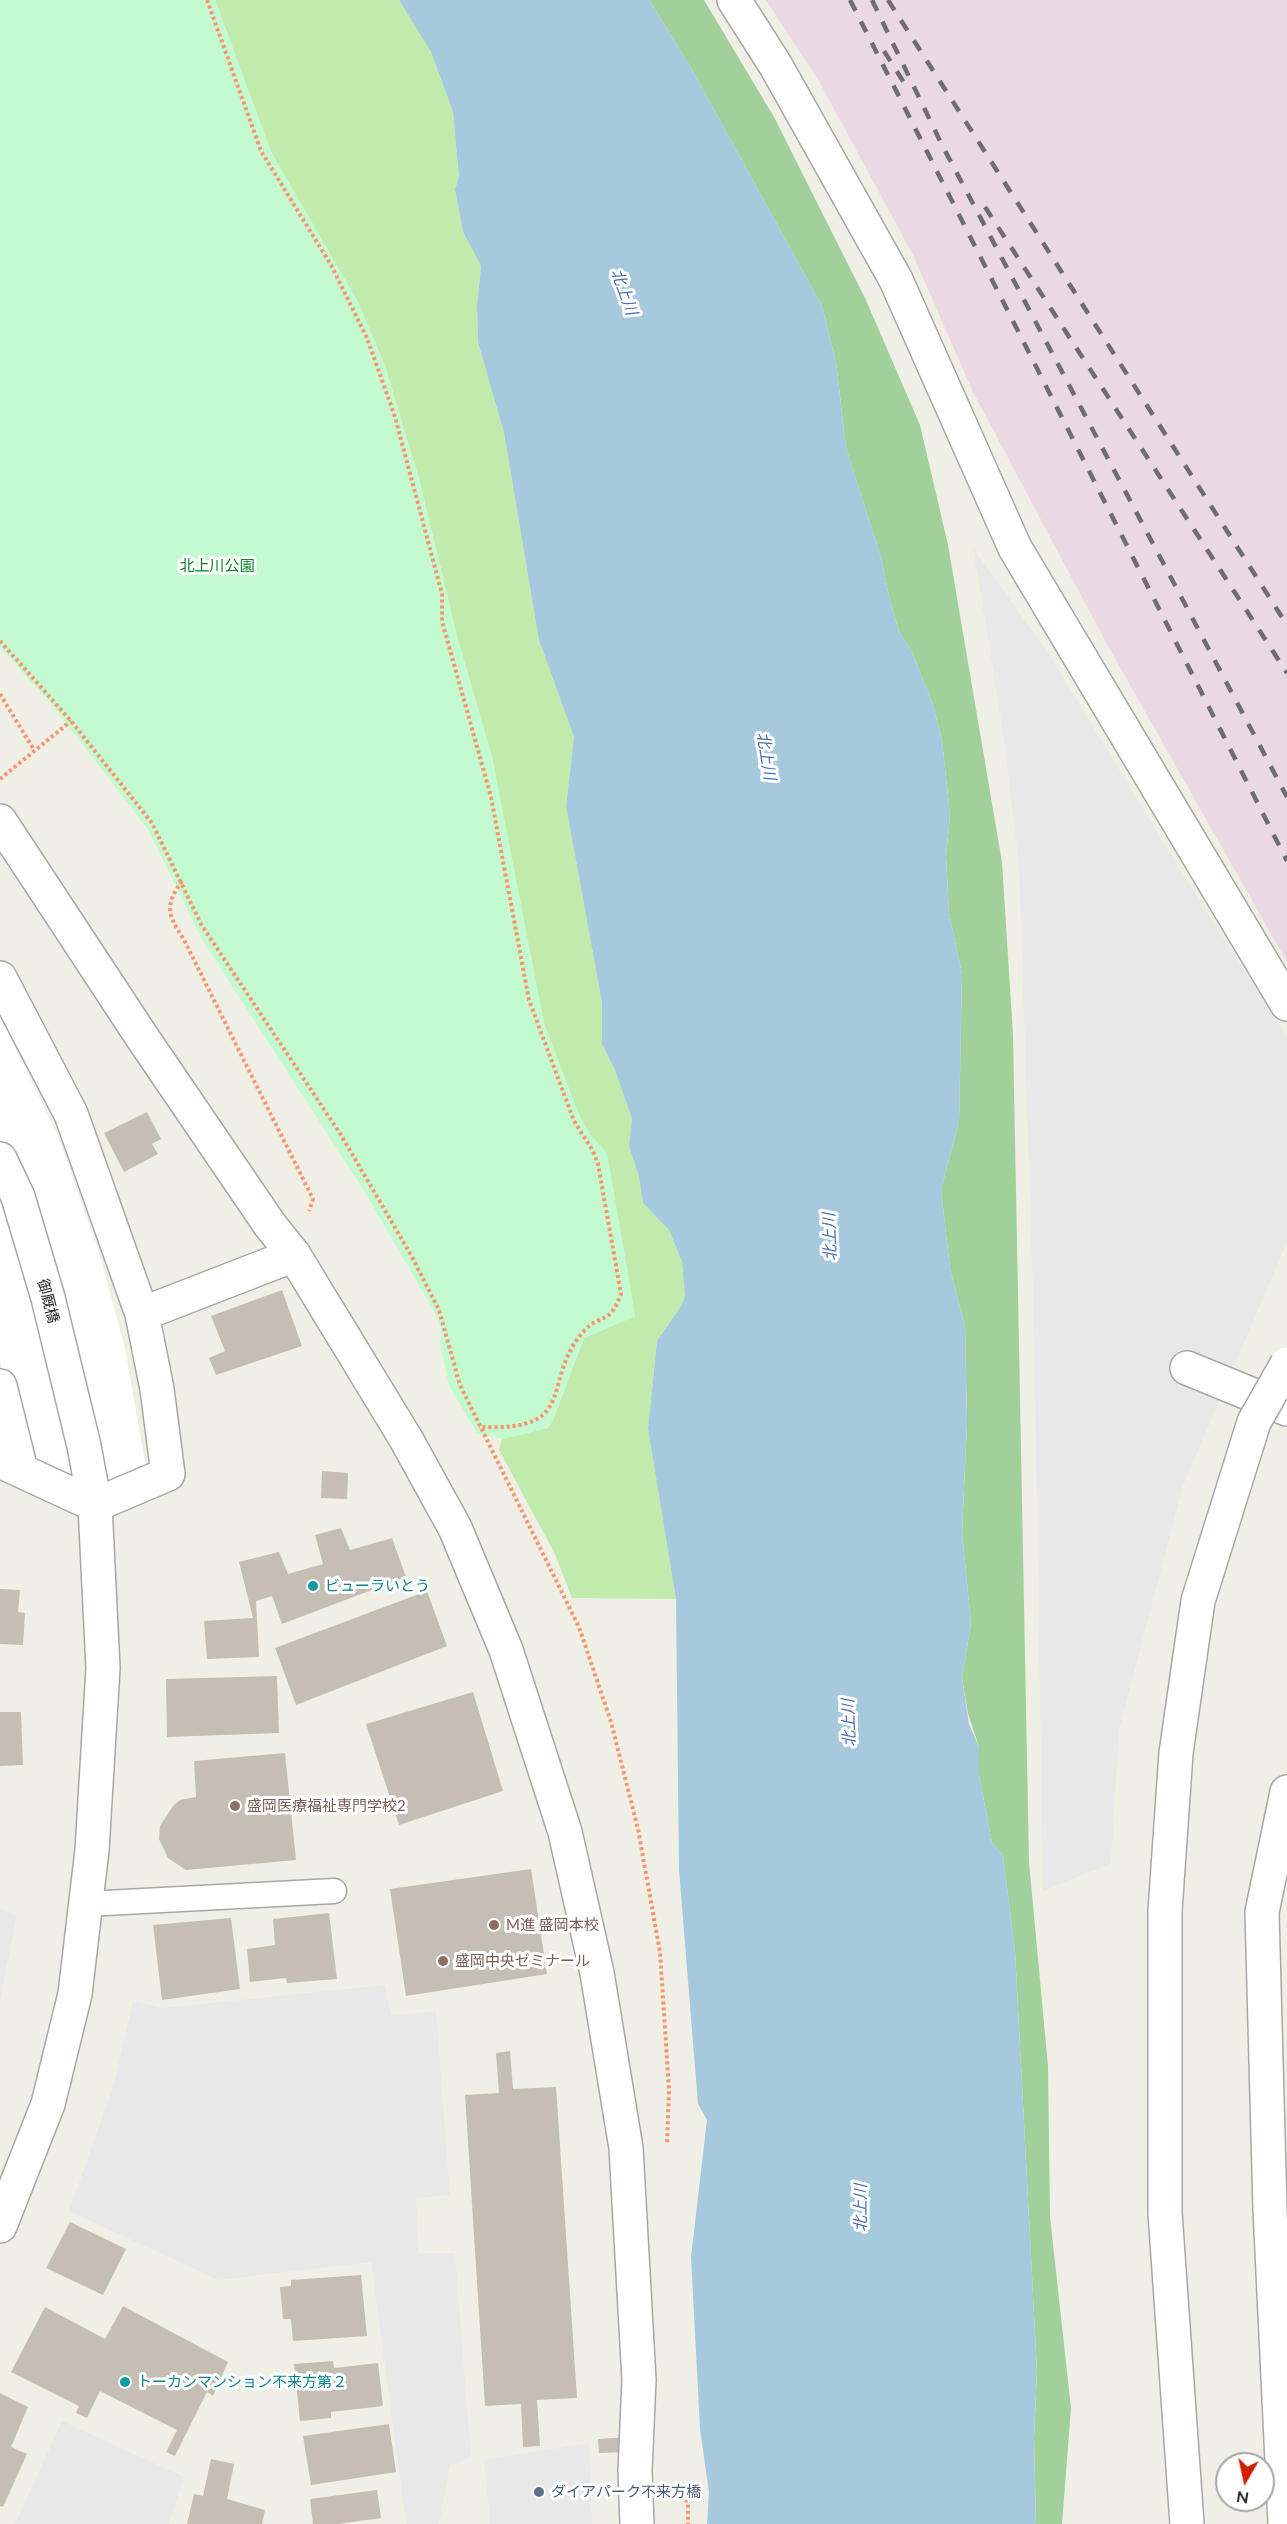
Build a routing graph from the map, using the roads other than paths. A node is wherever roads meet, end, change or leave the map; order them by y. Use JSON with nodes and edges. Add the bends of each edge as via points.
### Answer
{"nodes":[{"id":1,"x":734,"y":0,"type":"edge"},
{"id":2,"x":0,"y":821,"type":"edge"},
{"id":3,"x":0,"y":978,"type":"edge"},
{"id":4,"x":1287,"y":1004,"type":"edge"},
{"id":5,"x":0,"y":1159,"type":"edge"},
{"id":6,"x":294,"y":1255,"type":"junction"},
{"id":7,"x":142,"y":1314,"type":"junction"},
{"id":8,"x":1287,"y":1364,"type":"edge"},
{"id":9,"x":1187,"y":1368,"type":"dead end"},
{"id":10,"x":0,"y":1386,"type":"edge"},
{"id":11,"x":1287,"y":1409,"type":"edge"},
{"id":12,"x":11,"y":1466,"type":"edge"},
{"id":13,"x":95,"y":1505,"type":"junction"},
{"id":14,"x":1287,"y":1791,"type":"edge"},
{"id":15,"x":334,"y":1891,"type":"dead end"},
{"id":16,"x":86,"y":1904,"type":"junction"},
{"id":17,"x":0,"y":2226,"type":"edge"},
{"id":18,"x":637,"y":2524,"type":"edge"},
{"id":19,"x":1186,"y":2524,"type":"edge"},
{"id":20,"x":1285,"y":2524,"type":"edge"}],
"edges":[{"from":1,"to":4,"type":"street","via":[[776,66],[896,280],[1015,548]]},
{"from":2,"to":6,"type":"street","via":[[142,1037]]},
{"from":3,"to":7,"type":"street","via":[[72,1114]]},
{"from":5,"to":13,"type":"street","name":"御厩橋","via":[[18,1197],[48,1298]]},
{"from":6,"to":7,"type":"street"},
{"from":6,"to":18,"type":"street","via":[[406,1439],[455,1528],[506,1650],[566,1832],[597,1973],[626,2148],[639,2380]]},
{"from":7,"to":13,"type":"street","via":[[168,1474]]},
{"from":8,"to":19,"type":"street","bridge":true,"via":[[1254,1422],[1198,1601],[1178,1741],[1166,1911],[1165,2212]]},
{"from":9,"to":11,"type":"street"},
{"from":10,"to":12,"type":"street"},
{"from":12,"to":13,"type":"street"},
{"from":13,"to":16,"type":"street","name":"御厩橋","via":[[103,1668]]},
{"from":14,"to":20,"type":"street","via":[[1262,1912],[1270,2209]]},
{"from":15,"to":16,"type":"lane"},
{"from":16,"to":17,"type":"street","name":"御厩橋","via":[[75,1994],[48,2104]]}]}
